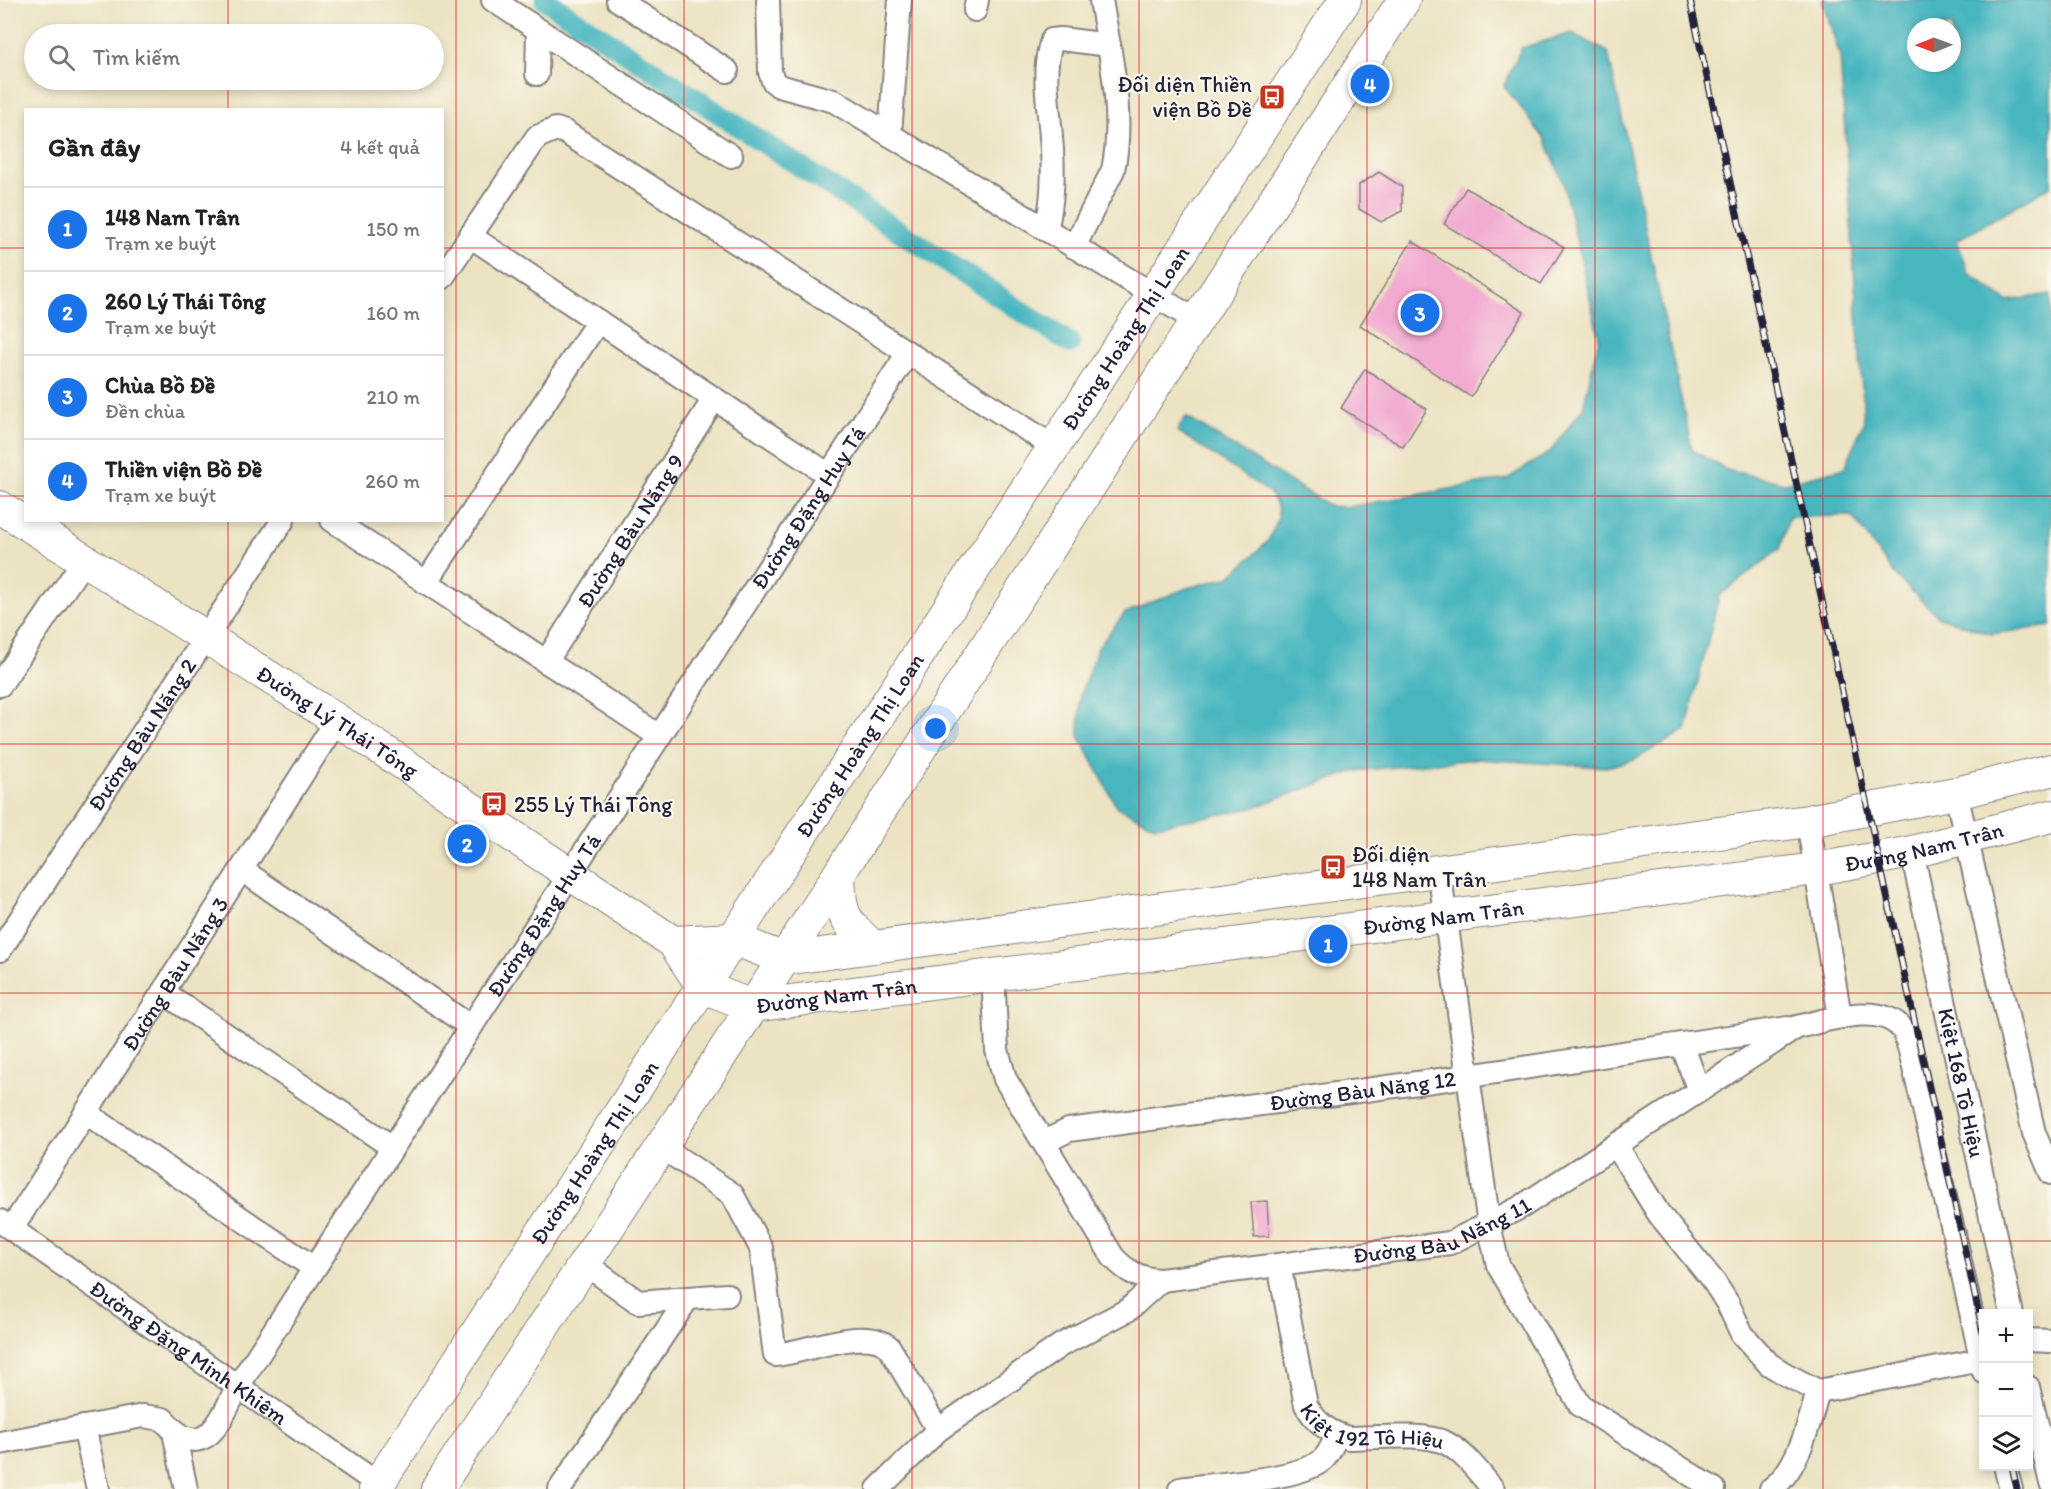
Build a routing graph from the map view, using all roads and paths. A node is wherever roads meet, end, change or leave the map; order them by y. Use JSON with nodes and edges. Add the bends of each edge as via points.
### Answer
{"nodes":[{"id":1,"x":493,"y":0,"type":"edge"},
{"id":2,"x":618,"y":0,"type":"edge"},
{"id":3,"x":768,"y":0,"type":"edge"},
{"id":4,"x":900,"y":0,"type":"edge"},
{"id":5,"x":1101,"y":0,"type":"edge"},
{"id":6,"x":1345,"y":0,"type":"edge"},
{"id":7,"x":1404,"y":0,"type":"edge"},
{"id":8,"x":538,"y":30,"type":"junction"},
{"id":9,"x":1109,"y":45,"type":"junction"},
{"id":10,"x":727,"y":71,"type":"dead end"},
{"id":11,"x":537,"y":74,"type":"dead end"},
{"id":12,"x":890,"y":135,"type":"junction"},
{"id":13,"x":731,"y":156,"type":"dead end"},
{"id":14,"x":1046,"y":230,"type":"junction"},
{"id":15,"x":470,"y":236,"type":"junction"},
{"id":16,"x":1074,"y":247,"type":"junction"},
{"id":17,"x":444,"y":275,"type":"edge"},
{"id":18,"x":1153,"y":295,"type":"junction"},
{"id":19,"x":598,"y":321,"type":"junction"},
{"id":20,"x":1197,"y":321,"type":"junction"},
{"id":21,"x":908,"y":353,"type":"junction"},
{"id":22,"x":714,"y":399,"type":"junction"},
{"id":23,"x":1054,"y":447,"type":"junction"},
{"id":24,"x":829,"y":475,"type":"junction"},
{"id":25,"x":0,"y":507,"type":"edge"},
{"id":26,"x":282,"y":522,"type":"edge"},
{"id":27,"x":335,"y":522,"type":"edge"},
{"id":28,"x":84,"y":560,"type":"junction"},
{"id":29,"x":426,"y":583,"type":"junction"},
{"id":30,"x":206,"y":638,"type":"junction"},
{"id":31,"x":546,"y":662,"type":"junction"},
{"id":32,"x":0,"y":685,"type":"edge"},
{"id":33,"x":337,"y":720,"type":"junction"},
{"id":34,"x":659,"y":736,"type":"junction"},
{"id":35,"x":2051,"y":770,"type":"edge"},
{"id":36,"x":1956,"y":793,"type":"junction"},
{"id":37,"x":2051,"y":816,"type":"edge"},
{"id":38,"x":1808,"y":821,"type":"junction"},
{"id":39,"x":1966,"y":838,"type":"junction"},
{"id":40,"x":1912,"y":852,"type":"junction"},
{"id":41,"x":1816,"y":868,"type":"junction"},
{"id":42,"x":242,"y":870,"type":"junction"},
{"id":43,"x":1439,"y":870,"type":"junction"},
{"id":44,"x":570,"y":874,"type":"junction"},
{"id":45,"x":839,"y":874,"type":"junction"},
{"id":46,"x":1445,"y":916,"type":"junction"},
{"id":47,"x":734,"y":939,"type":"junction"},
{"id":48,"x":673,"y":942,"type":"junction"},
{"id":49,"x":873,"y":947,"type":"junction"},
{"id":50,"x":0,"y":950,"type":"edge"},
{"id":51,"x":784,"y":959,"type":"junction"},
{"id":52,"x":993,"y":974,"type":"junction"},
{"id":53,"x":703,"y":987,"type":"junction"},
{"id":54,"x":163,"y":992,"type":"junction"},
{"id":55,"x":752,"y":1006,"type":"junction"},
{"id":56,"x":1840,"y":1017,"type":"junction"},
{"id":57,"x":471,"y":1027,"type":"junction"},
{"id":58,"x":1797,"y":1027,"type":"junction"},
{"id":59,"x":1682,"y":1044,"type":"junction"},
{"id":60,"x":1469,"y":1076,"type":"junction"},
{"id":61,"x":1699,"y":1091,"type":"junction"},
{"id":62,"x":86,"y":1113,"type":"junction"},
{"id":63,"x":1044,"y":1142,"type":"junction"},
{"id":64,"x":1616,"y":1145,"type":"junction"},
{"id":65,"x":660,"y":1146,"type":"junction"},
{"id":66,"x":392,"y":1147,"type":"junction"},
{"id":67,"x":2051,"y":1173,"type":"edge"},
{"id":68,"x":1489,"y":1225,"type":"junction"},
{"id":69,"x":5,"y":1229,"type":"edge"},
{"id":70,"x":584,"y":1263,"type":"junction"},
{"id":71,"x":1279,"y":1265,"type":"junction"},
{"id":72,"x":314,"y":1268,"type":"junction"},
{"id":73,"x":1161,"y":1281,"type":"junction"},
{"id":74,"x":727,"y":1295,"type":"dead end"},
{"id":75,"x":688,"y":1298,"type":"junction"},
{"id":76,"x":2011,"y":1309,"type":"edge"},
{"id":77,"x":2033,"y":1340,"type":"edge"},
{"id":78,"x":2051,"y":1341,"type":"edge"},
{"id":79,"x":1981,"y":1363,"type":"edge"},
{"id":80,"x":1979,"y":1366,"type":"edge"},
{"id":81,"x":238,"y":1386,"type":"junction"},
{"id":82,"x":1818,"y":1390,"type":"junction"},
{"id":83,"x":2033,"y":1409,"type":"edge"},
{"id":84,"x":84,"y":1427,"type":"junction"},
{"id":85,"x":938,"y":1430,"type":"junction"},
{"id":86,"x":174,"y":1432,"type":"junction"},
{"id":87,"x":1337,"y":1435,"type":"junction"},
{"id":88,"x":0,"y":1443,"type":"edge"},
{"id":89,"x":2007,"y":1471,"type":"edge"},
{"id":90,"x":1272,"y":1483,"type":"edge"},
{"id":91,"x":2051,"y":1483,"type":"edge"},
{"id":92,"x":377,"y":1486,"type":"edge"},
{"id":93,"x":1774,"y":1488,"type":"edge"},
{"id":94,"x":98,"y":1489,"type":"edge"},
{"id":95,"x":186,"y":1489,"type":"edge"},
{"id":96,"x":436,"y":1489,"type":"edge"},
{"id":97,"x":560,"y":1489,"type":"edge"},
{"id":98,"x":878,"y":1489,"type":"edge"},
{"id":99,"x":1180,"y":1489,"type":"edge"},
{"id":100,"x":1493,"y":1489,"type":"edge"},
{"id":101,"x":1714,"y":1489,"type":"edge"},
{"id":102,"x":2010,"y":1489,"type":"edge"}],
"edges":[{"from":1,"to":8,"type":"street"},
{"from":2,"to":10,"type":"street"},
{"from":3,"to":12,"type":"street","via":[[768,59],[773,81],[778,86],[834,101]]},
{"from":4,"to":12,"type":"street"},
{"from":5,"to":9,"type":"street"},
{"from":6,"to":18,"type":"street","name":"Đường Hoàng Thị Loan"},
{"from":7,"to":20,"type":"street"},
{"from":8,"to":11,"type":"street"},
{"from":8,"to":13,"type":"street"},
{"from":9,"to":14,"type":"street","via":[[1052,40],[1046,81],[1053,203]]},
{"from":9,"to":16,"type":"street","via":[[1116,156],[1113,170]]},
{"from":12,"to":14,"type":"street"},
{"from":14,"to":16,"type":"street"},
{"from":15,"to":17,"type":"street"},
{"from":15,"to":19,"type":"street"},
{"from":15,"to":21,"type":"street","via":[[537,137],[556,129]]},
{"from":16,"to":18,"type":"street"},
{"from":18,"to":20,"type":"street"},
{"from":18,"to":23,"type":"street","name":"Đường Hoàng Thị Loan"},
{"from":19,"to":22,"type":"street"},
{"from":19,"to":29,"type":"street"},
{"from":20,"to":45,"type":"street"},
{"from":21,"to":23,"type":"street"},
{"from":21,"to":24,"type":"street","name":"Đường Đặng Huy Tá"},
{"from":22,"to":24,"type":"street"},
{"from":22,"to":31,"type":"street","name":"Đường Bàu Năng 9"},
{"from":23,"to":47,"type":"street","name":"Đường Hoàng Thị Loan"},
{"from":24,"to":34,"type":"street","name":"Đường Đặng Huy Tá"},
{"from":25,"to":28,"type":"street","name":"Đường Lý Thái Tông"},
{"from":26,"to":30,"type":"street","name":"Đường Bàu Năng 2"},
{"from":27,"to":29,"type":"street"},
{"from":28,"to":30,"type":"street","name":"Đường Lý Thái Tông"},
{"from":28,"to":32,"type":"street"},
{"from":29,"to":31,"type":"street"},
{"from":30,"to":33,"type":"street","name":"Đường Lý Thái Tông"},
{"from":30,"to":50,"type":"street","name":"Đường Bàu Năng 2"},
{"from":31,"to":34,"type":"street"},
{"from":33,"to":42,"type":"street","name":"Đường Bàu Năng 3"},
{"from":33,"to":44,"type":"street","name":"Đường Lý Thái Tông"},
{"from":34,"to":44,"type":"street","name":"Đường Đặng Huy Tá"},
{"from":35,"to":36,"type":"street","name":"Đường Nam Trân"},
{"from":36,"to":38,"type":"street","name":"Đường Nam Trân"},
{"from":36,"to":39,"type":"street"},
{"from":37,"to":39,"type":"street","name":"Đường Nam Trân"},
{"from":38,"to":41,"type":"street"},
{"from":38,"to":43,"type":"street","name":"Đường Nam Trân"},
{"from":39,"to":40,"type":"street","name":"Đường Nam Trân"},
{"from":39,"to":67,"type":"street","via":[[2034,1133]]},
{"from":40,"to":41,"type":"street","name":"Đường Nam Trân"},
{"from":40,"to":76,"type":"street","name":"Kiệt 168 Tô Hiệu"},
{"from":41,"to":46,"type":"street","name":"Đường Nam Trân"},
{"from":41,"to":56,"type":"street"},
{"from":42,"to":54,"type":"street","name":"Đường Bàu Năng 3"},
{"from":42,"to":57,"type":"street"},
{"from":43,"to":46,"type":"street"},
{"from":43,"to":49,"type":"street","name":"Đường Nam Trân"},
{"from":44,"to":48,"type":"street","name":"Đường Lý Thái Tông"},
{"from":44,"to":57,"type":"street","name":"Đường Đặng Huy Tá"},
{"from":45,"to":49,"type":"street","via":[[844,917]]},
{"from":45,"to":51,"type":"street"},
{"from":46,"to":52,"type":"street","name":"Đường Nam Trân"},
{"from":46,"to":60,"type":"street"},
{"from":47,"to":48,"type":"street","name":"Đường Nam Trân"},
{"from":47,"to":51,"type":"street","name":"Đường Nam Trân"},
{"from":47,"to":53,"type":"street","name":"Đường Hoàng Thị Loan"},
{"from":48,"to":53,"type":"street"},
{"from":49,"to":51,"type":"street","name":"Đường Nam Trân"},
{"from":51,"to":55,"type":"street"},
{"from":52,"to":55,"type":"street","name":"Đường Nam Trân"},
{"from":52,"to":63,"type":"street","name":"Đường Bàu Năng 11","via":[[997,1050],[1005,1079]]},
{"from":53,"to":55,"type":"street","name":"Đường Nam Trân"},
{"from":53,"to":92,"type":"street","name":"Đường Hoàng Thị Loan"},
{"from":54,"to":62,"type":"street","name":"Đường Bàu Năng 3"},
{"from":54,"to":66,"type":"street"},
{"from":55,"to":65,"type":"street"},
{"from":56,"to":58,"type":"street","name":"Đường Bàu Năng 11"},
{"from":56,"to":79,"type":"street","name":"Đường Bàu Năng 11","via":[[1872,1014],[1887,1018],[1902,1029],[1930,1129]]},
{"from":57,"to":66,"type":"street","name":"Đường Đặng Huy Tá"},
{"from":58,"to":59,"type":"street","name":"Đường Bàu Năng 12"},
{"from":58,"to":61,"type":"street","name":"Đường Bàu Năng 11"},
{"from":59,"to":60,"type":"street","name":"Đường Bàu Năng 12"},
{"from":59,"to":61,"type":"street"},
{"from":60,"to":63,"type":"street","name":"Đường Bàu Năng 12","via":[[1069,1130]]},
{"from":60,"to":68,"type":"street"},
{"from":61,"to":64,"type":"street","name":"Đường Bàu Năng 11"},
{"from":62,"to":69,"type":"street","name":"Đường Bàu Năng 3"},
{"from":62,"to":72,"type":"street"},
{"from":63,"to":73,"type":"street","name":"Đường Bàu Năng 11","via":[[1113,1257],[1124,1269],[1143,1279]]},
{"from":64,"to":68,"type":"street","name":"Đường Bàu Năng 11"},
{"from":64,"to":82,"type":"street","via":[[1659,1214],[1714,1282],[1753,1349],[1769,1364]]},
{"from":65,"to":70,"type":"street"},
{"from":65,"to":85,"type":"street","via":[[732,1194],[761,1248],[775,1355],[795,1354],[846,1340],[883,1341]]},
{"from":66,"to":72,"type":"street","name":"Đường Đặng Huy Tá"},
{"from":68,"to":71,"type":"street","name":"Đường Bàu Năng 11","via":[[1450,1243]]},
{"from":68,"to":101,"type":"street","via":[[1498,1265],[1580,1405]]},
{"from":69,"to":81,"type":"street","name":"Đường Đặng Minh Khiêm"},
{"from":70,"to":75,"type":"street","via":[[638,1302]]},
{"from":70,"to":96,"type":"street"},
{"from":71,"to":73,"type":"street","name":"Đường Bàu Năng 11"},
{"from":71,"to":87,"type":"street","name":"Kiệt 192 Tô Hiệu","via":[[1306,1405],[1313,1418]]},
{"from":72,"to":81,"type":"street","name":"Đường Đặng Huy Tá"},
{"from":73,"to":85,"type":"street","via":[[1128,1310],[1061,1345]]},
{"from":74,"to":75,"type":"street"},
{"from":75,"to":97,"type":"street"},
{"from":77,"to":78,"type":"street"},
{"from":80,"to":82,"type":"street"},
{"from":81,"to":86,"type":"street","name":"Đường Đặng Huy Tá","via":[[216,1430],[208,1436],[191,1439]]},
{"from":81,"to":92,"type":"street","name":"Đường Đặng Minh Khiêm"},
{"from":82,"to":93,"type":"street","via":[[1795,1457]]},
{"from":83,"to":91,"type":"street"},
{"from":84,"to":86,"type":"street","via":[[156,1417]]},
{"from":84,"to":88,"type":"street"},
{"from":84,"to":94,"type":"street"},
{"from":85,"to":98,"type":"street"},
{"from":86,"to":95,"type":"street"},
{"from":87,"to":90,"type":"street","via":[[1321,1461]]},
{"from":87,"to":100,"type":"street","name":"Kiệt 192 Tô Hiệu","via":[[1444,1442],[1459,1452]]},
{"from":89,"to":102,"type":"street"},
{"from":90,"to":99,"type":"street"}]}
